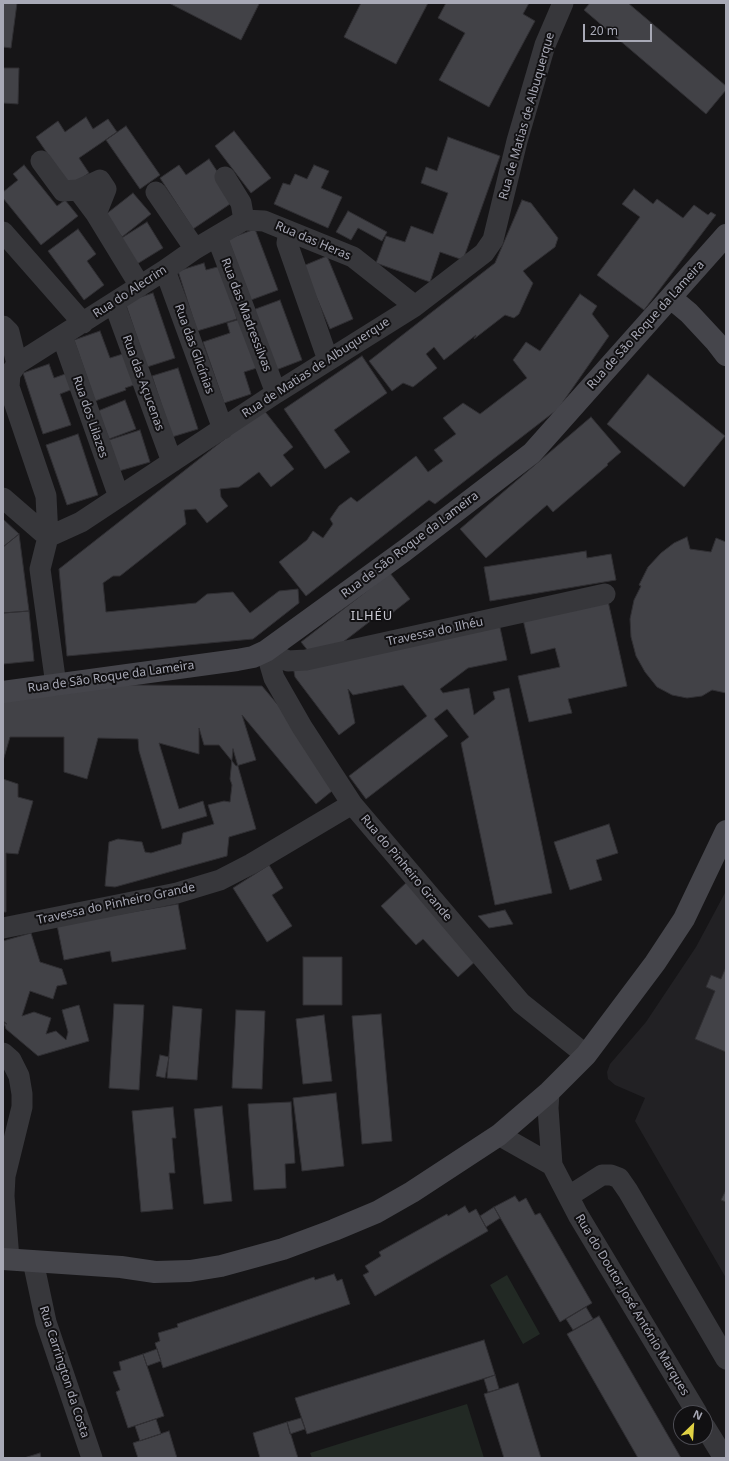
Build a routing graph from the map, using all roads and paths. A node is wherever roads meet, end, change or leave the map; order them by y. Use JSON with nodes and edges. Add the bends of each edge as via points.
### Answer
{"nodes":[{"id":1,"x":563,"y":3,"type":"edge"},
{"id":2,"x":41,"y":161,"type":"dead end"},
{"id":3,"x":225,"y":177,"type":"dead end"},
{"id":4,"x":156,"y":192,"type":"dead end"},
{"id":5,"x":244,"y":220,"type":"junction"},
{"id":6,"x":289,"y":231,"type":"junction"},
{"id":7,"x":3,"y":232,"type":"edge"},
{"id":8,"x":726,"y":235,"type":"edge"},
{"id":9,"x":217,"y":237,"type":"junction"},
{"id":10,"x":195,"y":249,"type":"junction"},
{"id":11,"x":165,"y":270,"type":"junction"},
{"id":12,"x":140,"y":286,"type":"junction"},
{"id":13,"x":671,"y":298,"type":"junction"},
{"id":14,"x":114,"y":303,"type":"junction"},
{"id":15,"x":415,"y":306,"type":"junction"},
{"id":16,"x":83,"y":323,"type":"junction"},
{"id":17,"x":3,"y":326,"type":"edge"},
{"id":18,"x":62,"y":336,"type":"junction"},
{"id":19,"x":726,"y":355,"type":"edge"},
{"id":20,"x":328,"y":360,"type":"junction"},
{"id":21,"x":17,"y":364,"type":"junction"},
{"id":22,"x":276,"y":393,"type":"junction"},
{"id":23,"x":9,"y":400,"type":"edge"},
{"id":24,"x":223,"y":428,"type":"junction"},
{"id":25,"x":172,"y":462,"type":"junction"},
{"id":26,"x":119,"y":497,"type":"junction"},
{"id":27,"x":3,"y":498,"type":"edge"},
{"id":28,"x":48,"y":537,"type":"junction"},
{"id":29,"x":605,"y":594,"type":"dead end"},
{"id":30,"x":266,"y":651,"type":"junction"},
{"id":31,"x":56,"y":685,"type":"junction"},
{"id":32,"x":3,"y":692,"type":"edge"},
{"id":33,"x":352,"y":804,"type":"junction"},
{"id":34,"x":726,"y":831,"type":"edge"},
{"id":35,"x":3,"y":928,"type":"edge"},
{"id":36,"x":3,"y":1053,"type":"edge"},
{"id":37,"x":586,"y":1055,"type":"junction"},
{"id":38,"x":549,"y":1092,"type":"junction"},
{"id":39,"x":499,"y":1135,"type":"junction"},
{"id":40,"x":552,"y":1165,"type":"junction"},
{"id":41,"x":569,"y":1196,"type":"junction"},
{"id":42,"x":6,"y":1259,"type":"edge"},
{"id":43,"x":34,"y":1261,"type":"junction"},
{"id":44,"x":726,"y":1359,"type":"edge"},
{"id":45,"x":692,"y":1405,"type":"edge"},
{"id":46,"x":713,"y":1440,"type":"edge"},
{"id":47,"x":92,"y":1458,"type":"edge"},
{"id":48,"x":724,"y":1458,"type":"edge"}],
"edges":[{"from":1,"to":15,"type":"street","name":"Rua de Matias de Albuquerque","via":[[545,45],[517,141],[494,240],[484,253]]},
{"from":2,"to":12,"type":"street","via":[[63,191],[78,190],[100,180],[106,189],[96,214]]},
{"from":3,"to":5,"type":"street","via":[[242,203]]},
{"from":4,"to":10,"type":"street"},
{"from":5,"to":6,"type":"street","name":"Rua das Heras","via":[[264,221]]},
{"from":5,"to":9,"type":"street","name":"Rua do Alecrim"},
{"from":6,"to":15,"type":"street","name":"Rua das Heras","via":[[353,257]]},
{"from":6,"to":20,"type":"street","via":[[287,243]]},
{"from":7,"to":16,"type":"street"},
{"from":8,"to":13,"type":"street","name":"Rua de São Roque da Lameira"},
{"from":9,"to":10,"type":"street","name":"Rua do Alecrim"},
{"from":9,"to":22,"type":"street","name":"Rua das Madressilvas"},
{"from":10,"to":11,"type":"street","name":"Rua do Alecrim"},
{"from":11,"to":12,"type":"street","name":"Rua do Alecrim"},
{"from":11,"to":24,"type":"street","name":"Rua das Glicínias"},
{"from":12,"to":14,"type":"street","name":"Rua do Alecrim"},
{"from":13,"to":19,"type":"street","via":[[689,312]]},
{"from":13,"to":30,"type":"street","name":"Rua de São Roque da Lameira","via":[[532,453],[404,551]]},
{"from":14,"to":16,"type":"street","name":"Rua do Alecrim"},
{"from":14,"to":25,"type":"street","name":"Rua das Açucenas"},
{"from":15,"to":20,"type":"street","name":"Rua de Matias de Albuquerque"},
{"from":16,"to":18,"type":"street","name":"Rua do Alecrim"},
{"from":17,"to":21,"type":"street","via":[[9,332]]},
{"from":18,"to":21,"type":"street","name":"Rua do Alecrim"},
{"from":18,"to":26,"type":"street","name":"Rua dos Lilazes"},
{"from":20,"to":22,"type":"street","name":"Rua de Matias de Albuquerque"},
{"from":21,"to":23,"type":"street","via":[[10,374]]},
{"from":22,"to":24,"type":"street","name":"Rua de Matias de Albuquerque"},
{"from":23,"to":28,"type":"street","via":[[46,496]]},
{"from":24,"to":25,"type":"street","name":"Rua de Matias de Albuquerque"},
{"from":25,"to":26,"type":"street","name":"Rua de Matias de Albuquerque"},
{"from":26,"to":28,"type":"street","name":"Rua de Matias de Albuquerque","via":[[81,522]]},
{"from":27,"to":28,"type":"street"},
{"from":28,"to":31,"type":"street","via":[[40,570]]},
{"from":29,"to":30,"type":"street","name":"Travessa do Ilhéu","via":[[306,660],[283,659]]},
{"from":30,"to":31,"type":"street","name":"Rua de São Roque da Lameira","via":[[237,660]]},
{"from":30,"to":33,"type":"street","name":"Rua do Pinheiro Grande","via":[[274,678],[291,709]]},
{"from":31,"to":32,"type":"street","name":"Rua de São Roque da Lameira"},
{"from":33,"to":35,"type":"street","name":"Travessa do Pinheiro Grande","via":[[220,880],[177,893]]},
{"from":33,"to":37,"type":"street","name":"Rua do Pinheiro Grande","via":[[521,1003]]},
{"from":34,"to":37,"type":"street","via":[[684,919],[655,964]]},
{"from":36,"to":42,"type":"street","via":[[11,1060],[19,1076],[22,1101],[5,1176]]},
{"from":37,"to":38,"type":"street"},
{"from":38,"to":39,"type":"street"},
{"from":38,"to":40,"type":"street","name":"Rua do Doutor José António Marques"},
{"from":39,"to":40,"type":"street"},
{"from":39,"to":43,"type":"street","via":[[377,1212],[283,1249],[221,1266],[190,1271],[155,1272]]},
{"from":40,"to":41,"type":"street","name":"Rua do Doutor José António Marques"},
{"from":41,"to":44,"type":"street","via":[[602,1175],[619,1178]]},
{"from":41,"to":45,"type":"street","name":"Rua do Doutor José António Marques"},
{"from":42,"to":43,"type":"street"},
{"from":43,"to":47,"type":"street","name":"Rua Carrington da Costa","via":[[46,1322]]},
{"from":46,"to":48,"type":"street"}]}
